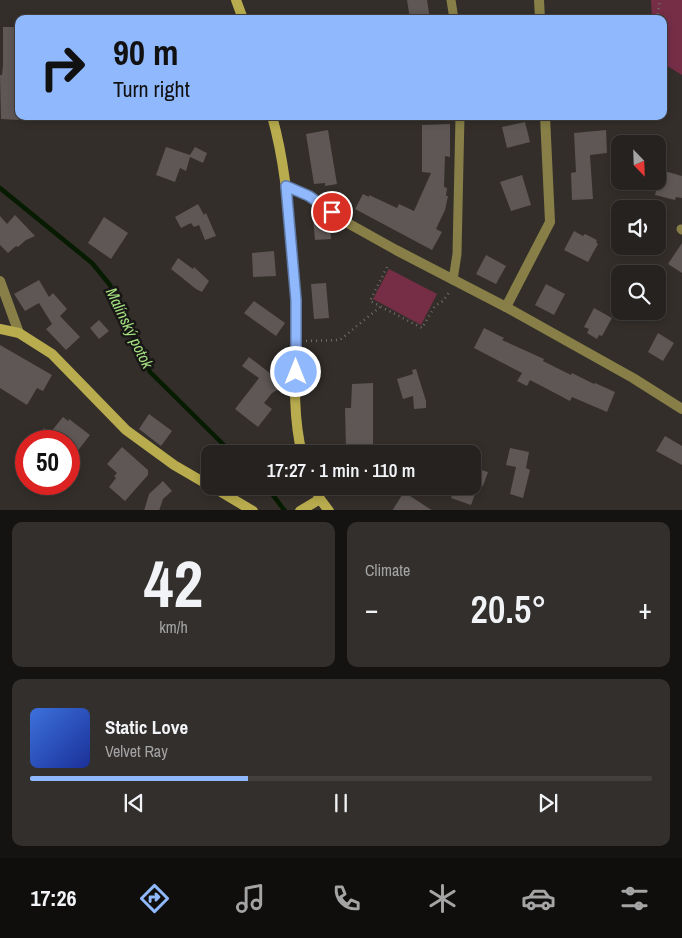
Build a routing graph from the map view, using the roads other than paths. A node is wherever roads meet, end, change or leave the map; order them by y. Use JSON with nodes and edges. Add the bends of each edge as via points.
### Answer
{"nodes":[{"id":1,"x":236,"y":0,"type":"edge"},
{"id":2,"x":451,"y":0,"type":"edge"},
{"id":3,"x":539,"y":0,"type":"edge"},
{"id":4,"x":242,"y":15,"type":"edge"},
{"id":5,"x":453,"y":15,"type":"edge"},
{"id":6,"x":540,"y":15,"type":"edge"},
{"id":7,"x":273,"y":120,"type":"edge"},
{"id":8,"x":460,"y":120,"type":"edge"},
{"id":9,"x":545,"y":120,"type":"edge"},
{"id":10,"x":286,"y":186,"type":"junction"},
{"id":11,"x":454,"y":280,"type":"junction"},
{"id":12,"x":0,"y":281,"type":"edge"},
{"id":13,"x":506,"y":307,"type":"junction"},
{"id":14,"x":0,"y":329,"type":"edge"},
{"id":15,"x":19,"y":333,"type":"junction"},
{"id":16,"x":682,"y":409,"type":"edge"},
{"id":17,"x":300,"y":445,"type":"edge"},
{"id":18,"x":201,"y":481,"type":"edge"},
{"id":19,"x":226,"y":495,"type":"edge"},
{"id":20,"x":318,"y":495,"type":"edge"},
{"id":21,"x":320,"y":499,"type":"junction"},
{"id":22,"x":252,"y":510,"type":"edge"},
{"id":23,"x":300,"y":510,"type":"edge"},
{"id":24,"x":329,"y":510,"type":"edge"}],
"edges":[{"from":1,"to":4,"type":"main road"},
{"from":2,"to":5,"type":"lane"},
{"from":3,"to":6,"type":"street"},
{"from":7,"to":10,"type":"main road"},
{"from":8,"to":11,"type":"lane"},
{"from":9,"to":13,"type":"street","via":[[550,222]]},
{"from":10,"to":11,"type":"street","via":[[320,202],[344,221]]},
{"from":10,"to":17,"type":"main road","via":[[296,300],[296,409]]},
{"from":11,"to":13,"type":"street"},
{"from":12,"to":15,"type":"street"},
{"from":13,"to":16,"type":"street"},
{"from":14,"to":15,"type":"main road"},
{"from":15,"to":18,"type":"main road","via":[[52,354],[126,430]]},
{"from":19,"to":22,"type":"main road"},
{"from":20,"to":21,"type":"main road"},
{"from":21,"to":23,"type":"main road"},
{"from":21,"to":24,"type":"main road"}]}
